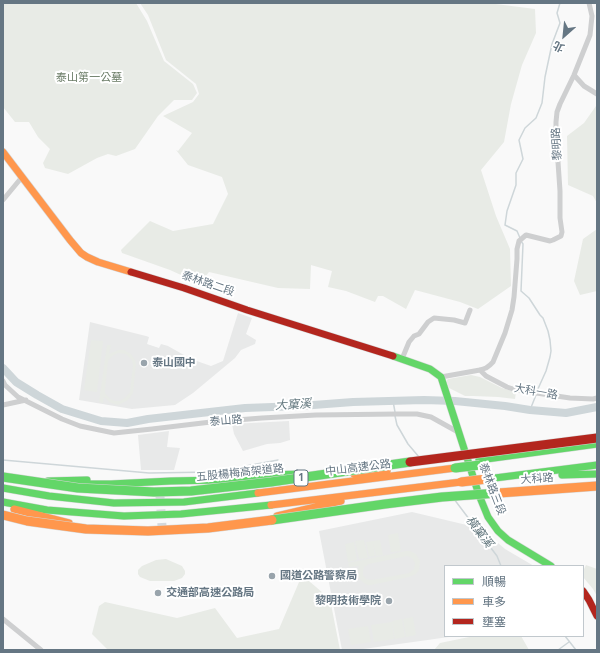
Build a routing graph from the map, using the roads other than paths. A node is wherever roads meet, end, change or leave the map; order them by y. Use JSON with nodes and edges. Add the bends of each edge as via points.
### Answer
{"nodes":[{"id":1,"x":589,"y":3,"type":"edge"},
{"id":2,"x":574,"y":75,"type":"junction"},
{"id":3,"x":596,"y":92,"type":"edge"},
{"id":4,"x":3,"y":152,"type":"edge"},
{"id":5,"x":22,"y":177,"type":"junction"},
{"id":6,"x":3,"y":200,"type":"edge"},
{"id":7,"x":470,"y":310,"type":"dead end"},
{"id":8,"x":402,"y":359,"type":"junction"},
{"id":9,"x":480,"y":370,"type":"junction"},
{"id":10,"x":3,"y":381,"type":"edge"},
{"id":11,"x":442,"y":381,"type":"junction"},
{"id":12,"x":597,"y":398,"type":"edge"},
{"id":13,"x":26,"y":400,"type":"junction"},
{"id":14,"x":3,"y":404,"type":"edge"},
{"id":15,"x":458,"y":432,"type":"junction"},
{"id":16,"x":597,"y":438,"type":"edge"},
{"id":17,"x":597,"y":444,"type":"edge"},
{"id":18,"x":597,"y":450,"type":"edge"},
{"id":19,"x":479,"y":463,"type":"junction"},
{"id":20,"x":597,"y":465,"type":"edge"},
{"id":21,"x":455,"y":466,"type":"junction"},
{"id":22,"x":412,"y":468,"type":"junction"},
{"id":23,"x":597,"y":474,"type":"edge"},
{"id":24,"x":513,"y":476,"type":"junction"},
{"id":25,"x":3,"y":477,"type":"edge"},
{"id":26,"x":3,"y":482,"type":"edge"},
{"id":27,"x":16,"y":482,"type":"junction"},
{"id":28,"x":160,"y":482,"type":"junction"},
{"id":29,"x":597,"y":487,"type":"edge"},
{"id":30,"x":3,"y":488,"type":"edge"},
{"id":31,"x":384,"y":491,"type":"junction"},
{"id":32,"x":160,"y":494,"type":"tunnel mouth"},
{"id":33,"x":479,"y":495,"type":"junction"},
{"id":34,"x":3,"y":502,"type":"edge"},
{"id":35,"x":3,"y":506,"type":"edge"},
{"id":36,"x":3,"y":515,"type":"edge"},
{"id":37,"x":549,"y":565,"type":"edge"},
{"id":38,"x":584,"y":592,"type":"edge"},
{"id":39,"x":597,"y":616,"type":"edge"},
{"id":40,"x":3,"y":619,"type":"edge"},
{"id":41,"x":41,"y":650,"type":"edge"}],
"edges":[{"from":1,"to":2,"type":"street","name":"黎明路","via":[[592,16],[590,35]]},
{"from":2,"to":3,"type":"street","via":[[584,86]]},
{"from":2,"to":9,"type":"street","name":"黎明路","via":[[560,104],[556,122],[561,236],[550,241],[526,235],[521,240],[517,249],[514,296],[509,320],[493,362]]},
{"from":4,"to":5,"type":"main road","name":"泰林路二段"},
{"from":5,"to":6,"type":"street"},
{"from":5,"to":8,"type":"main road","name":"泰林路二段","via":[[86,257]]},
{"from":7,"to":8,"type":"street","via":[[465,323],[434,318],[428,322],[409,342]]},
{"from":8,"to":11,"type":"main road","name":"泰林路二段","via":[[430,369]]},
{"from":9,"to":11,"type":"street","name":"黎明路"},
{"from":9,"to":12,"type":"street","name":"大科一路","via":[[486,376],[516,390],[570,398]]},
{"from":10,"to":13,"type":"street","name":"泰山路","via":[[18,397]]},
{"from":11,"to":15,"type":"main road","name":"泰林路三段"},
{"from":13,"to":14,"type":"street"},
{"from":13,"to":15,"type":"street","name":"泰山路","via":[[80,426],[114,433],[262,418],[417,414],[431,417]]},
{"from":15,"to":33,"type":"main road","name":"泰林路三段"},
{"from":16,"to":25,"type":"main road","name":"五股楊梅高架道路","number":"1","bridge":true,"via":[[191,491],[78,488]]},
{"from":17,"to":19,"type":"main road"},
{"from":18,"to":19,"type":"main road","name":"中山高速公路","number":"1"},
{"from":19,"to":21,"type":"main road","name":"中山高速公路","number":"1","bridge":true},
{"from":20,"to":24,"type":"main road","number":"1"},
{"from":21,"to":22,"type":"main road"},
{"from":21,"to":30,"type":"main road","name":"中山高速公路","number":"1","via":[[184,502],[114,503]]},
{"from":22,"to":27,"type":"main road"},
{"from":22,"to":28,"type":"main road","via":[[290,478]]},
{"from":23,"to":24,"type":"main road"},
{"from":24,"to":31,"type":"main road","number":"1","bridge":true},
{"from":26,"to":27,"type":"main road"},
{"from":27,"to":28,"type":"main road"},
{"from":28,"to":32,"type":"main road"},
{"from":29,"to":33,"type":"main road","name":"大科路"},
{"from":29,"to":36,"type":"main road","bridge":true,"via":[[442,497],[262,522],[176,530],[86,529]]},
{"from":31,"to":34,"type":"main road","number":"1","via":[[262,506],[147,516],[77,513]]},
{"from":31,"to":35,"type":"main road","via":[[194,533],[163,530],[126,533],[90,528]]},
{"from":33,"to":37,"type":"main road","name":"泰林路三段","via":[[488,517],[503,536]]},
{"from":38,"to":39,"type":"main road"},
{"from":40,"to":41,"type":"street"}]}
